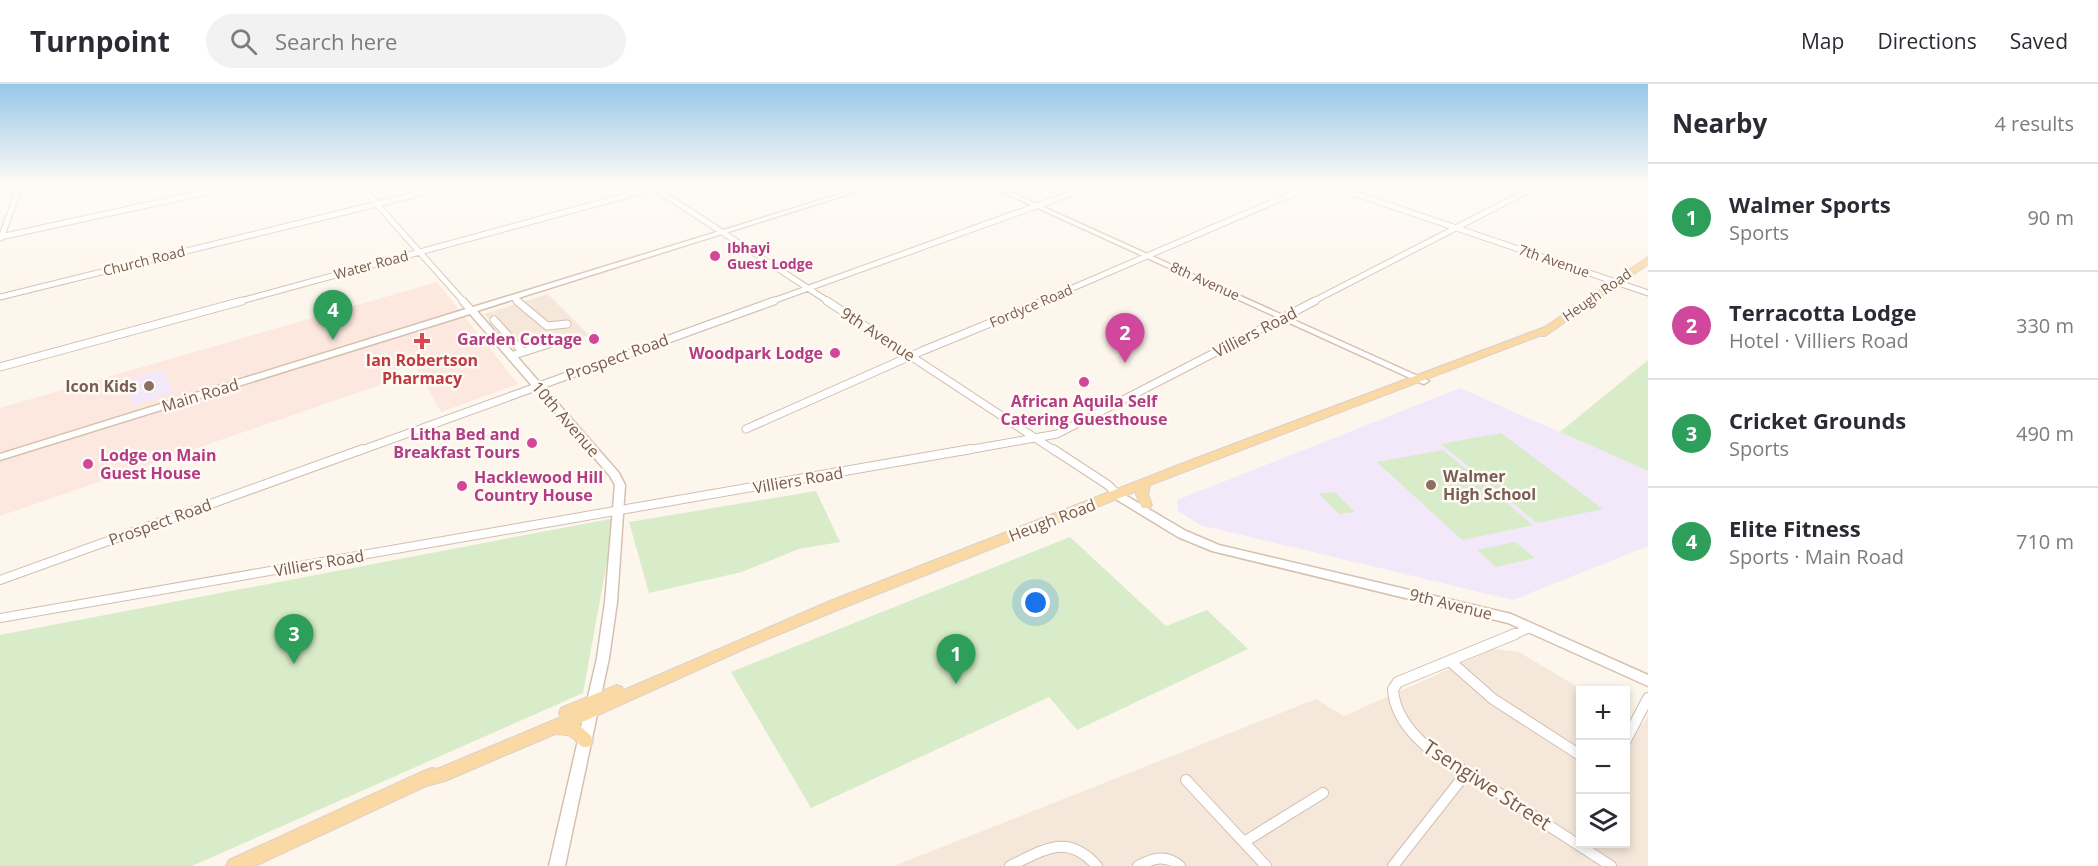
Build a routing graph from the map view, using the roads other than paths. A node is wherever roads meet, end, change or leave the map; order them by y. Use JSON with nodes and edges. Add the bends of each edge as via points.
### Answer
{"nodes":[{"id":1,"x":7,"y":219,"type":"edge"},
{"id":2,"x":83,"y":219,"type":"edge"},
{"id":3,"x":311,"y":219,"type":"edge"},
{"id":4,"x":391,"y":219,"type":"edge"},
{"id":5,"x":537,"y":219,"type":"edge"},
{"id":6,"x":704,"y":219,"type":"edge"},
{"id":7,"x":763,"y":219,"type":"edge"},
{"id":8,"x":996,"y":219,"type":"edge"},
{"id":9,"x":1068,"y":219,"type":"edge"},
{"id":10,"x":1233,"y":219,"type":"edge"},
{"id":11,"x":1431,"y":219,"type":"edge"},
{"id":12,"x":1472,"y":219,"type":"edge"},
{"id":13,"x":1456,"y":228,"type":"junction"},
{"id":14,"x":723,"y":232,"type":"junction"},
{"id":15,"x":0,"y":238,"type":"edge"},
{"id":16,"x":419,"y":252,"type":"junction"},
{"id":17,"x":1149,"y":256,"type":"junction"},
{"id":18,"x":1648,"y":260,"type":"edge"},
{"id":19,"x":1617,"y":282,"type":"junction"},
{"id":20,"x":808,"y":288,"type":"junction"},
{"id":21,"x":534,"y":291,"type":"junction"},
{"id":22,"x":1648,"y":293,"type":"edge"},
{"id":23,"x":0,"y":297,"type":"edge"},
{"id":24,"x":514,"y":298,"type":"junction"},
{"id":25,"x":471,"y":311,"type":"junction"},
{"id":26,"x":1285,"y":317,"type":"junction"},
{"id":27,"x":494,"y":320,"type":"dead end"},
{"id":28,"x":567,"y":324,"type":"dead end"},
{"id":29,"x":555,"y":342,"type":"dead end"},
{"id":30,"x":523,"y":352,"type":"junction"},
{"id":31,"x":511,"y":356,"type":"junction"},
{"id":32,"x":911,"y":356,"type":"junction"},
{"id":33,"x":0,"y":367,"type":"edge"},
{"id":34,"x":1421,"y":380,"type":"junction"},
{"id":35,"x":537,"y":385,"type":"junction"},
{"id":36,"x":746,"y":429,"type":"dead end"},
{"id":37,"x":1037,"y":438,"type":"junction"},
{"id":38,"x":0,"y":457,"type":"edge"},
{"id":39,"x":1144,"y":484,"type":"junction"},
{"id":40,"x":1117,"y":491,"type":"junction"},
{"id":41,"x":1146,"y":505,"type":"junction"},
{"id":42,"x":619,"y":510,"type":"junction"},
{"id":43,"x":1244,"y":556,"type":"junction"},
{"id":44,"x":0,"y":580,"type":"edge"},
{"id":45,"x":0,"y":618,"type":"edge"},
{"id":46,"x":1530,"y":628,"type":"junction"},
{"id":47,"x":1451,"y":662,"type":"junction"},
{"id":48,"x":1648,"y":681,"type":"edge"},
{"id":49,"x":1648,"y":698,"type":"edge"},
{"id":50,"x":593,"y":706,"type":"junction"},
{"id":51,"x":553,"y":728,"type":"junction"},
{"id":52,"x":1630,"y":732,"type":"edge"},
{"id":53,"x":585,"y":741,"type":"junction"},
{"id":54,"x":1576,"y":752,"type":"edge"},
{"id":55,"x":1467,"y":771,"type":"junction"},
{"id":56,"x":427,"y":779,"type":"junction"},
{"id":57,"x":1186,"y":780,"type":"dead end"},
{"id":58,"x":1323,"y":793,"type":"dead end"},
{"id":59,"x":1244,"y":842,"type":"junction"},
{"id":60,"x":235,"y":866,"type":"edge"},
{"id":61,"x":557,"y":866,"type":"edge"},
{"id":62,"x":1010,"y":866,"type":"edge"},
{"id":63,"x":1097,"y":866,"type":"edge"},
{"id":64,"x":1138,"y":866,"type":"edge"},
{"id":65,"x":1180,"y":866,"type":"edge"},
{"id":66,"x":1266,"y":866,"type":"edge"},
{"id":67,"x":1393,"y":866,"type":"edge"},
{"id":68,"x":1611,"y":866,"type":"edge"}],
"edges":[{"from":1,"to":15,"type":"street"},
{"from":2,"to":15,"type":"street"},
{"from":3,"to":23,"type":"street","name":"Church Road"},
{"from":4,"to":16,"type":"street","name":"10th Avenue"},
{"from":5,"to":16,"type":"street","name":"Water Road"},
{"from":6,"to":14,"type":"street","name":"9th Avenue"},
{"from":7,"to":14,"type":"main road","name":"Main Road"},
{"from":8,"to":20,"type":"street","name":"Prospect Road"},
{"from":9,"to":17,"type":"main road","name":"8th Avenue"},
{"from":10,"to":17,"type":"street","name":"Fordyce Road"},
{"from":11,"to":13,"type":"street","name":"7th Avenue"},
{"from":12,"to":13,"type":"street","name":"Villiers Road"},
{"from":13,"to":19,"type":"street","name":"7th Avenue"},
{"from":13,"to":26,"type":"street","name":"Villiers Road"},
{"from":14,"to":20,"type":"street","name":"9th Avenue"},
{"from":14,"to":21,"type":"main road","name":"Main Road"},
{"from":16,"to":25,"type":"street","name":"10th Avenue"},
{"from":16,"to":33,"type":"street","name":"Water Road"},
{"from":17,"to":26,"type":"main road","name":"8th Avenue"},
{"from":17,"to":32,"type":"street","name":"Fordyce Road"},
{"from":18,"to":19,"type":"main road","name":"Heugh Road"},
{"from":19,"to":22,"type":"street","name":"7th Avenue"},
{"from":19,"to":34,"type":"main road","name":"Heugh Road","via":[[1546,330]]},
{"from":20,"to":32,"type":"street","name":"9th Avenue"},
{"from":20,"to":35,"type":"street","name":"Prospect Road"},
{"from":21,"to":24,"type":"main road","name":"Main Road"},
{"from":21,"to":25,"type":"main road","name":"Main Road"},
{"from":24,"to":25,"type":"main road","name":"Main Road"},
{"from":24,"to":28,"type":"street","via":[[547,326]]},
{"from":25,"to":31,"type":"main road","name":"10th Avenue"},
{"from":25,"to":38,"type":"main road","name":"Main Road"},
{"from":26,"to":34,"type":"main road","name":"8th Avenue"},
{"from":26,"to":37,"type":"street","name":"Villiers Road","via":[[1067,429]]},
{"from":27,"to":30,"type":"street"},
{"from":29,"to":30,"type":"street"},
{"from":30,"to":31,"type":"street"},
{"from":31,"to":35,"type":"main road","name":"10th Avenue"},
{"from":32,"to":36,"type":"street","name":"Fordyce Road"},
{"from":32,"to":37,"type":"street","name":"9th Avenue"},
{"from":34,"to":39,"type":"main road","name":"Heugh Road"},
{"from":35,"to":42,"type":"main road","name":"10th Avenue","via":[[619,480]]},
{"from":35,"to":44,"type":"street","name":"Prospect Road"},
{"from":37,"to":40,"type":"street","name":"9th Avenue"},
{"from":37,"to":42,"type":"street","name":"Villiers Road"},
{"from":39,"to":40,"type":"main road","name":"Heugh Road"},
{"from":39,"to":41,"type":"main road"},
{"from":40,"to":41,"type":"main road","name":"9th Avenue"},
{"from":40,"to":43,"type":"main road","name":"9th Avenue","via":[[1182,534]]},
{"from":40,"to":50,"type":"main road","name":"Heugh Road"},
{"from":41,"to":43,"type":"main road","name":"9th Avenue","via":[[1185,530]]},
{"from":42,"to":45,"type":"street","name":"Villiers Road"},
{"from":42,"to":50,"type":"main road","name":"10th Avenue","via":[[611,602]]},
{"from":43,"to":46,"type":"main road","name":"9th Avenue","via":[[1478,609]]},
{"from":46,"to":47,"type":"street","name":"Tsengiwe Street"},
{"from":46,"to":48,"type":"main road","name":"9th Avenue"},
{"from":47,"to":54,"type":"street","via":[[1493,699]]},
{"from":47,"to":55,"type":"street","name":"Tsengiwe Street","via":[[1398,682],[1392,695],[1414,735]]},
{"from":49,"to":52,"type":"street"},
{"from":50,"to":51,"type":"main road"},
{"from":50,"to":53,"type":"main road","name":"10th Avenue"},
{"from":50,"to":56,"type":"main road","via":[[498,743]]},
{"from":51,"to":53,"type":"main road","via":[[569,728]]},
{"from":51,"to":56,"type":"main road"},
{"from":53,"to":61,"type":"main road","name":"10th Avenue"},
{"from":55,"to":67,"type":"street"},
{"from":55,"to":68,"type":"street","name":"Tsengiwe Street"},
{"from":56,"to":60,"type":"main road"},
{"from":57,"to":59,"type":"street"},
{"from":58,"to":59,"type":"street"},
{"from":59,"to":66,"type":"street"},
{"from":62,"to":63,"type":"street","via":[[1062,844],[1088,853]]},
{"from":64,"to":65,"type":"street","via":[[1166,856]]}]}
